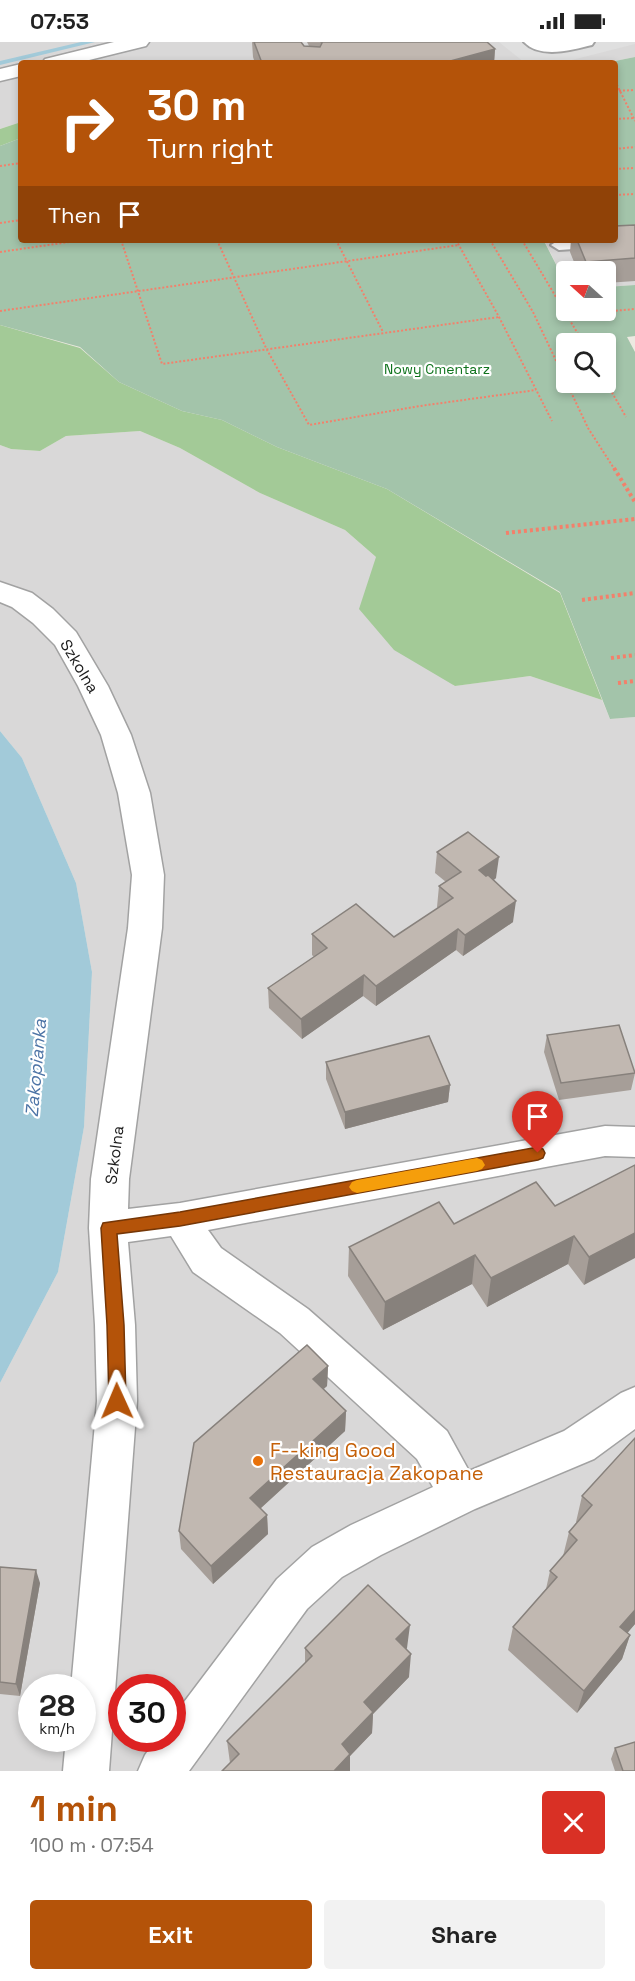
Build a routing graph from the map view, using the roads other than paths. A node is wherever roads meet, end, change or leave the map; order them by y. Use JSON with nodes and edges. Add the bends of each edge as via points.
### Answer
{"nodes":[{"id":1,"x":139,"y":42,"type":"edge"},
{"id":2,"x":531,"y":42,"type":"edge"},
{"id":3,"x":587,"y":42,"type":"edge"},
{"id":4,"x":64,"y":60,"type":"edge"},
{"id":5,"x":18,"y":71,"type":"edge"},
{"id":6,"x":0,"y":75,"type":"edge"},
{"id":7,"x":635,"y":240,"type":"edge"},
{"id":8,"x":618,"y":241,"type":"edge"},
{"id":9,"x":589,"y":243,"type":"edge"},
{"id":10,"x":559,"y":245,"type":"dead end"},
{"id":11,"x":0,"y":591,"type":"edge"},
{"id":12,"x":635,"y":1142,"type":"edge"},
{"id":13,"x":180,"y":1219,"type":"junction"},
{"id":14,"x":108,"y":1228,"type":"junction"},
{"id":15,"x":635,"y":1406,"type":"edge"},
{"id":16,"x":460,"y":1495,"type":"junction"},
{"id":17,"x":86,"y":1771,"type":"edge"},
{"id":18,"x":161,"y":1771,"type":"edge"}],
"edges":[{"from":1,"to":4,"type":"street"},
{"from":2,"to":3,"type":"lane","via":[[565,47]]},
{"from":5,"to":6,"type":"street"},
{"from":7,"to":8,"type":"lane"},
{"from":9,"to":10,"type":"lane"},
{"from":11,"to":14,"type":"street","name":"Szkolna","via":[[29,605],[66,639],[93,686],[116,735],[134,793],[148,875],[145,928],[110,1179]]},
{"from":12,"to":13,"type":"street","via":[[605,1141]]},
{"from":13,"to":14,"type":"street"},
{"from":13,"to":16,"type":"street","via":[[207,1260],[294,1321],[432,1445]]},
{"from":14,"to":17,"type":"street","name":"Szkolna","via":[[117,1401]]},
{"from":15,"to":16,"type":"street","via":[[579,1445]]},
{"from":16,"to":18,"type":"street","via":[[327,1562],[292,1594]]}]}
